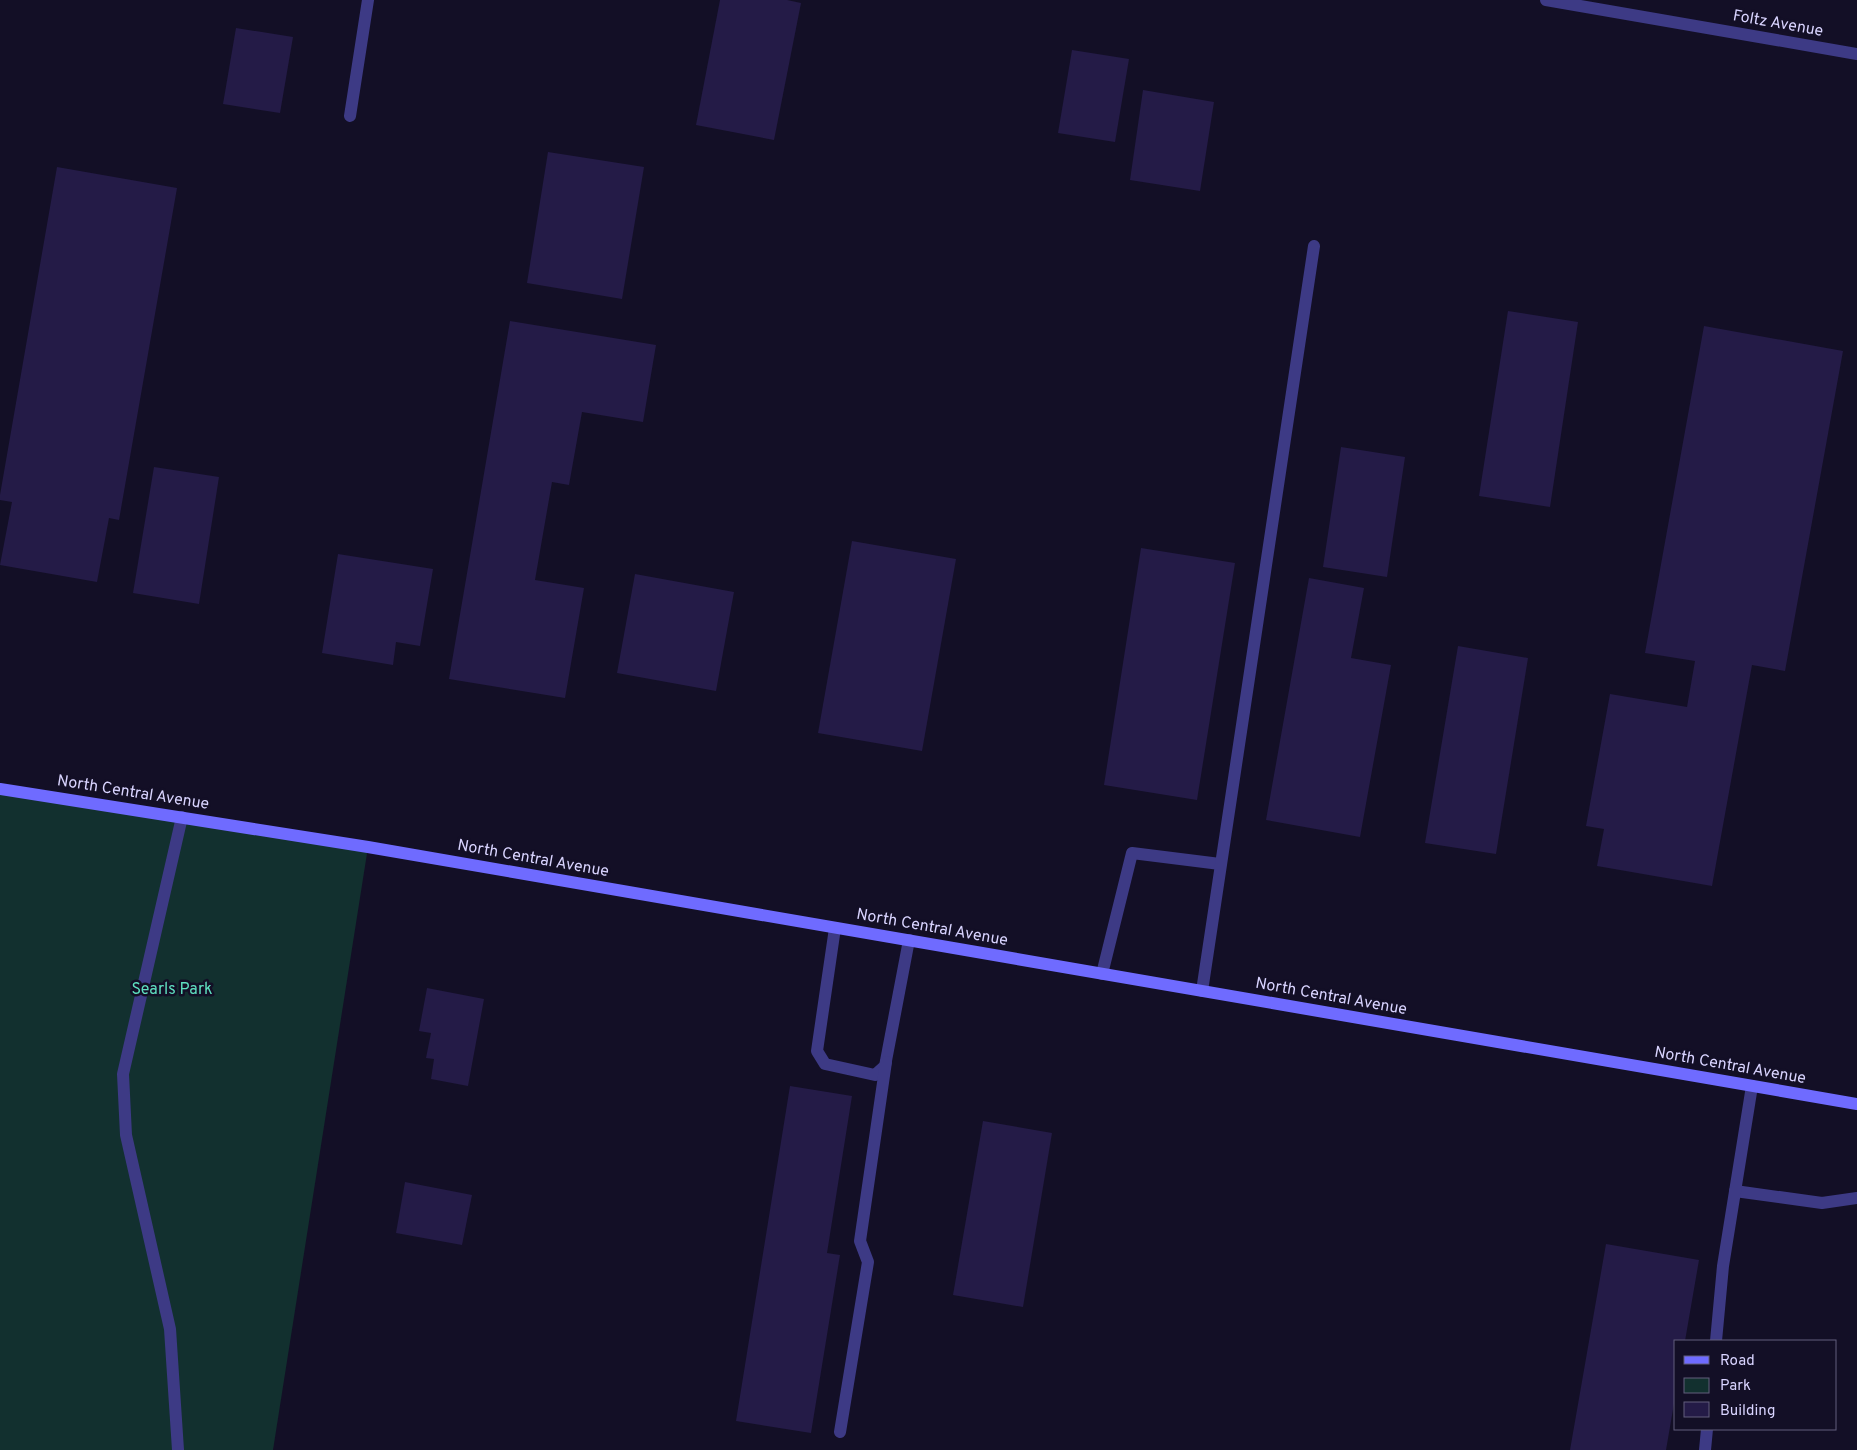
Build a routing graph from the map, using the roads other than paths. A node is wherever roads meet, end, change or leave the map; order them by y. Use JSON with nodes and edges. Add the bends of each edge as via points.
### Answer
{"nodes":[{"id":1,"x":368,"y":0,"type":"edge"},
{"id":2,"x":1546,"y":0,"type":"edge"},
{"id":3,"x":1857,"y":54,"type":"edge"},
{"id":4,"x":350,"y":116,"type":"dead end"},
{"id":5,"x":1314,"y":246,"type":"dead end"},
{"id":6,"x":0,"y":789,"type":"edge"},
{"id":7,"x":182,"y":817,"type":"junction"},
{"id":8,"x":1220,"y":864,"type":"junction"},
{"id":9,"x":836,"y":928,"type":"junction"},
{"id":10,"x":909,"y":940,"type":"junction"},
{"id":11,"x":1102,"y":974,"type":"junction"},
{"id":12,"x":1202,"y":991,"type":"junction"},
{"id":13,"x":886,"y":1062,"type":"junction"},
{"id":14,"x":1752,"y":1086,"type":"junction"},
{"id":15,"x":1857,"y":1104,"type":"edge"},
{"id":16,"x":1735,"y":1191,"type":"junction"},
{"id":17,"x":1857,"y":1198,"type":"edge"},
{"id":18,"x":1716,"y":1340,"type":"edge"},
{"id":19,"x":1707,"y":1430,"type":"edge"},
{"id":20,"x":840,"y":1432,"type":"dead end"},
{"id":21,"x":178,"y":1450,"type":"edge"},
{"id":22,"x":1705,"y":1450,"type":"edge"}],
"edges":[{"from":1,"to":4,"type":"street"},
{"from":2,"to":3,"type":"street","name":"Foltz Avenue"},
{"from":5,"to":8,"type":"street"},
{"from":6,"to":7,"type":"main road","name":"North Central Avenue"},
{"from":7,"to":9,"type":"main road","name":"North Central Avenue","via":[[368,846]]},
{"from":7,"to":21,"type":"street","via":[[123,1074],[126,1135],[170,1328]]},
{"from":8,"to":11,"type":"street","via":[[1132,853]]},
{"from":8,"to":12,"type":"street"},
{"from":9,"to":10,"type":"main road","name":"North Central Avenue"},
{"from":9,"to":13,"type":"street","via":[[817,1051],[825,1064],[875,1075]]},
{"from":10,"to":11,"type":"main road","name":"North Central Avenue"},
{"from":10,"to":13,"type":"street"},
{"from":11,"to":12,"type":"main road","name":"North Central Avenue"},
{"from":12,"to":14,"type":"main road","name":"North Central Avenue"},
{"from":13,"to":20,"type":"street","via":[[860,1241],[868,1262]]},
{"from":14,"to":15,"type":"main road","name":"North Central Avenue"},
{"from":14,"to":16,"type":"street"},
{"from":16,"to":17,"type":"street","via":[[1822,1203]]},
{"from":16,"to":18,"type":"street"},
{"from":19,"to":22,"type":"street"}]}
